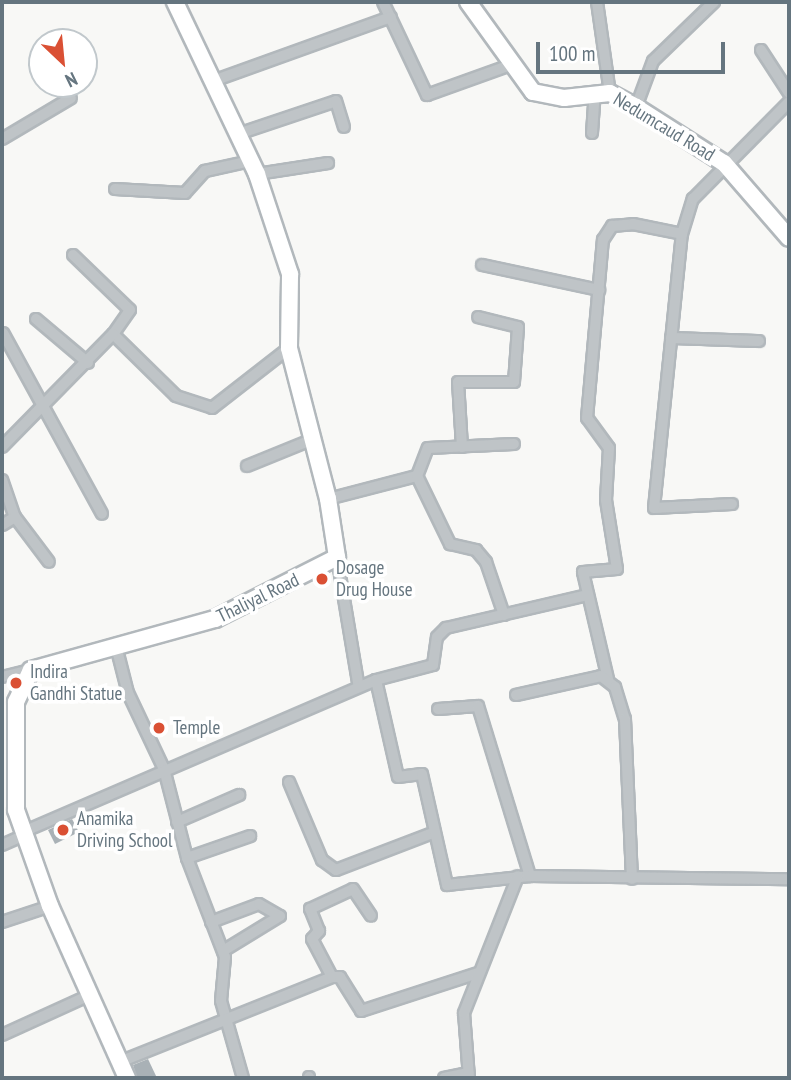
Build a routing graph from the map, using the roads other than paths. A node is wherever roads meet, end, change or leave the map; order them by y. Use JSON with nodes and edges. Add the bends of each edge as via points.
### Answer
{"nodes":[{"id":1,"x":176,"y":2,"type":"edge"},
{"id":2,"x":383,"y":2,"type":"edge"},
{"id":3,"x":468,"y":2,"type":"edge"},
{"id":4,"x":597,"y":2,"type":"edge"},
{"id":5,"x":710,"y":3,"type":"edge"},
{"id":6,"x":390,"y":17,"type":"junction"},
{"id":7,"x":761,"y":50,"type":"dead end"},
{"id":8,"x":513,"y":64,"type":"junction"},
{"id":9,"x":213,"y":80,"type":"junction"},
{"id":10,"x":603,"y":93,"type":"junction"},
{"id":11,"x":789,"y":93,"type":"edge"},
{"id":12,"x":71,"y":98,"type":"dead end"},
{"id":13,"x":789,"y":102,"type":"edge"},
{"id":14,"x":636,"y":107,"type":"junction"},
{"id":15,"x":344,"y":127,"type":"dead end"},
{"id":16,"x":592,"y":133,"type":"dead end"},
{"id":17,"x":238,"y":134,"type":"junction"},
{"id":18,"x":2,"y":139,"type":"edge"},
{"id":19,"x":328,"y":163,"type":"dead end"},
{"id":20,"x":724,"y":163,"type":"junction"},
{"id":21,"x":254,"y":167,"type":"junction"},
{"id":22,"x":115,"y":189,"type":"dead end"},
{"id":23,"x":682,"y":234,"type":"junction"},
{"id":24,"x":789,"y":238,"type":"edge"},
{"id":25,"x":73,"y":255,"type":"dead end"},
{"id":26,"x":482,"y":265,"type":"dead end"},
{"id":27,"x":599,"y":290,"type":"junction"},
{"id":28,"x":478,"y":317,"type":"dead end"},
{"id":29,"x":37,"y":319,"type":"dead end"},
{"id":30,"x":3,"y":333,"type":"edge"},
{"id":31,"x":113,"y":334,"type":"junction"},
{"id":32,"x":671,"y":338,"type":"junction"},
{"id":33,"x":759,"y":341,"type":"dead end"},
{"id":34,"x":289,"y":348,"type":"junction"},
{"id":35,"x":88,"y":363,"type":"junction"},
{"id":36,"x":42,"y":408,"type":"junction"},
{"id":37,"x":313,"y":439,"type":"junction"},
{"id":38,"x":514,"y":444,"type":"dead end"},
{"id":39,"x":2,"y":447,"type":"edge"},
{"id":40,"x":462,"y":447,"type":"junction"},
{"id":41,"x":247,"y":466,"type":"dead end"},
{"id":42,"x":417,"y":476,"type":"junction"},
{"id":43,"x":2,"y":480,"type":"edge"},
{"id":44,"x":328,"y":499,"type":"junction"},
{"id":45,"x":732,"y":504,"type":"dead end"},
{"id":46,"x":102,"y":514,"type":"dead end"},
{"id":47,"x":15,"y":517,"type":"junction"},
{"id":48,"x":2,"y":524,"type":"edge"},
{"id":49,"x":337,"y":557,"type":"junction"},
{"id":50,"x":49,"y":562,"type":"dead end"},
{"id":51,"x":588,"y":595,"type":"junction"},
{"id":52,"x":504,"y":615,"type":"junction"},
{"id":53,"x":116,"y":646,"type":"junction"},
{"id":54,"x":31,"y":670,"type":"junction"},
{"id":55,"x":2,"y":677,"type":"edge"},
{"id":56,"x":608,"y":679,"type":"junction"},
{"id":57,"x":376,"y":680,"type":"junction"},
{"id":58,"x":358,"y":684,"type":"junction"},
{"id":59,"x":516,"y":695,"type":"dead end"},
{"id":60,"x":438,"y":709,"type":"dead end"},
{"id":61,"x":164,"y":769,"type":"junction"},
{"id":62,"x":289,"y":782,"type":"dead end"},
{"id":63,"x":239,"y":795,"type":"dead end"},
{"id":64,"x":177,"y":822,"type":"junction"},
{"id":65,"x":24,"y":834,"type":"junction"},
{"id":66,"x":430,"y":834,"type":"junction"},
{"id":67,"x":250,"y":836,"type":"dead end"},
{"id":68,"x":2,"y":845,"type":"edge"},
{"id":69,"x":187,"y":858,"type":"junction"},
{"id":70,"x":344,"y":868,"type":"junction"},
{"id":71,"x":518,"y":876,"type":"junction"},
{"id":72,"x":530,"y":876,"type":"junction"},
{"id":73,"x":632,"y":879,"type":"junction"},
{"id":74,"x":789,"y":879,"type":"edge"},
{"id":75,"x":353,"y":889,"type":"junction"},
{"id":76,"x":50,"y":906,"type":"junction"},
{"id":77,"x":370,"y":916,"type":"dead end"},
{"id":78,"x":2,"y":922,"type":"edge"},
{"id":79,"x":212,"y":922,"type":"junction"},
{"id":80,"x":223,"y":951,"type":"junction"},
{"id":81,"x":478,"y":973,"type":"junction"},
{"id":82,"x":332,"y":977,"type":"junction"},
{"id":83,"x":92,"y":994,"type":"junction"},
{"id":84,"x":226,"y":1018,"type":"junction"},
{"id":85,"x":2,"y":1035,"type":"edge"},
{"id":86,"x":122,"y":1061,"type":"junction"},
{"id":87,"x":468,"y":1076,"type":"edge"},
{"id":88,"x":127,"y":1078,"type":"edge"},
{"id":89,"x":243,"y":1078,"type":"edge"},
{"id":90,"x":444,"y":1078,"type":"edge"}],
"edges":[{"from":1,"to":9,"type":"street"},
{"from":2,"to":6,"type":"street"},
{"from":3,"to":8,"type":"street","name":"Nedumcaud Road"},
{"from":4,"to":10,"type":"street"},
{"from":5,"to":14,"type":"street","via":[[653,61]]},
{"from":6,"to":8,"type":"street","via":[[427,95]]},
{"from":6,"to":9,"type":"street"},
{"from":7,"to":11,"type":"street"},
{"from":8,"to":10,"type":"street","name":"Nedumcaud Road","via":[[539,95]]},
{"from":9,"to":17,"type":"street"},
{"from":10,"to":14,"type":"street","name":"Nedumcaud Road"},
{"from":10,"to":16,"type":"street"},
{"from":12,"to":18,"type":"street"},
{"from":13,"to":20,"type":"street"},
{"from":14,"to":20,"type":"street","name":"Nedumcaud Road"},
{"from":15,"to":17,"type":"street","via":[[336,101]]},
{"from":17,"to":21,"type":"street"},
{"from":19,"to":21,"type":"street"},
{"from":20,"to":23,"type":"street","via":[[694,199]]},
{"from":20,"to":24,"type":"street","name":"Nedumcaud Road"},
{"from":21,"to":22,"type":"street","via":[[205,171],[185,193]]},
{"from":21,"to":34,"type":"street","via":[[290,274]]},
{"from":23,"to":27,"type":"street","via":[[612,226],[603,240]]},
{"from":23,"to":32,"type":"street"},
{"from":25,"to":31,"type":"street","via":[[130,310]]},
{"from":26,"to":27,"type":"street"},
{"from":27,"to":51,"type":"street","via":[[587,418],[609,448],[606,500],[617,569],[583,572]]},
{"from":28,"to":40,"type":"street","via":[[518,327],[514,382],[458,382]]},
{"from":29,"to":35,"type":"street"},
{"from":30,"to":36,"type":"street"},
{"from":31,"to":34,"type":"street","via":[[176,396],[204,408],[226,400]]},
{"from":31,"to":35,"type":"street"},
{"from":32,"to":33,"type":"street"},
{"from":32,"to":45,"type":"street","via":[[654,508]]},
{"from":34,"to":37,"type":"street"},
{"from":35,"to":36,"type":"street"},
{"from":36,"to":39,"type":"street"},
{"from":36,"to":46,"type":"street"},
{"from":37,"to":41,"type":"street"},
{"from":37,"to":44,"type":"street"},
{"from":38,"to":40,"type":"street"},
{"from":40,"to":42,"type":"street","via":[[428,448]]},
{"from":42,"to":44,"type":"street"},
{"from":42,"to":52,"type":"street","via":[[450,544],[476,550],[485,562]]},
{"from":43,"to":47,"type":"street"},
{"from":44,"to":49,"type":"street"},
{"from":47,"to":48,"type":"street"},
{"from":47,"to":50,"type":"street"},
{"from":49,"to":53,"type":"street","name":"Thaliyal Road","via":[[259,602]]},
{"from":49,"to":58,"type":"street"},
{"from":51,"to":52,"type":"street"},
{"from":51,"to":56,"type":"street"},
{"from":52,"to":57,"type":"street","via":[[446,628],[437,637],[433,665]]},
{"from":53,"to":54,"type":"street","name":"Thaliyal Road"},
{"from":53,"to":61,"type":"street","via":[[128,693]]},
{"from":54,"to":55,"type":"street"},
{"from":54,"to":65,"type":"street","via":[[16,702],[12,733],[16,810]]},
{"from":56,"to":59,"type":"street"},
{"from":56,"to":73,"type":"street","via":[[625,719]]},
{"from":57,"to":58,"type":"street"},
{"from":57,"to":66,"type":"street","via":[[398,777],[422,774]]},
{"from":58,"to":61,"type":"street"},
{"from":60,"to":72,"type":"street","via":[[478,706]]},
{"from":61,"to":64,"type":"street"},
{"from":61,"to":65,"type":"street"},
{"from":62,"to":70,"type":"street","via":[[322,860]]},
{"from":63,"to":64,"type":"street"},
{"from":64,"to":69,"type":"street"},
{"from":65,"to":68,"type":"street"},
{"from":65,"to":76,"type":"street"},
{"from":66,"to":70,"type":"street"},
{"from":66,"to":71,"type":"street","via":[[447,885]]},
{"from":67,"to":69,"type":"street"},
{"from":69,"to":79,"type":"street"},
{"from":70,"to":75,"type":"street"},
{"from":71,"to":72,"type":"street"},
{"from":71,"to":81,"type":"street"},
{"from":72,"to":73,"type":"street"},
{"from":73,"to":74,"type":"street"},
{"from":75,"to":77,"type":"street"},
{"from":75,"to":82,"type":"street","via":[[310,909],[319,931],[312,939]]},
{"from":76,"to":78,"type":"street"},
{"from":76,"to":83,"type":"street"},
{"from":79,"to":80,"type":"street"},
{"from":79,"to":80,"type":"street","via":[[259,904],[280,916]]},
{"from":80,"to":84,"type":"street"},
{"from":81,"to":82,"type":"street","via":[[361,1011],[340,977]]},
{"from":81,"to":87,"type":"street","via":[[462,1029]]},
{"from":82,"to":84,"type":"street"},
{"from":83,"to":85,"type":"street"},
{"from":83,"to":86,"type":"street"},
{"from":84,"to":86,"type":"street"},
{"from":84,"to":89,"type":"street"},
{"from":86,"to":88,"type":"street"},
{"from":87,"to":90,"type":"street"}]}
